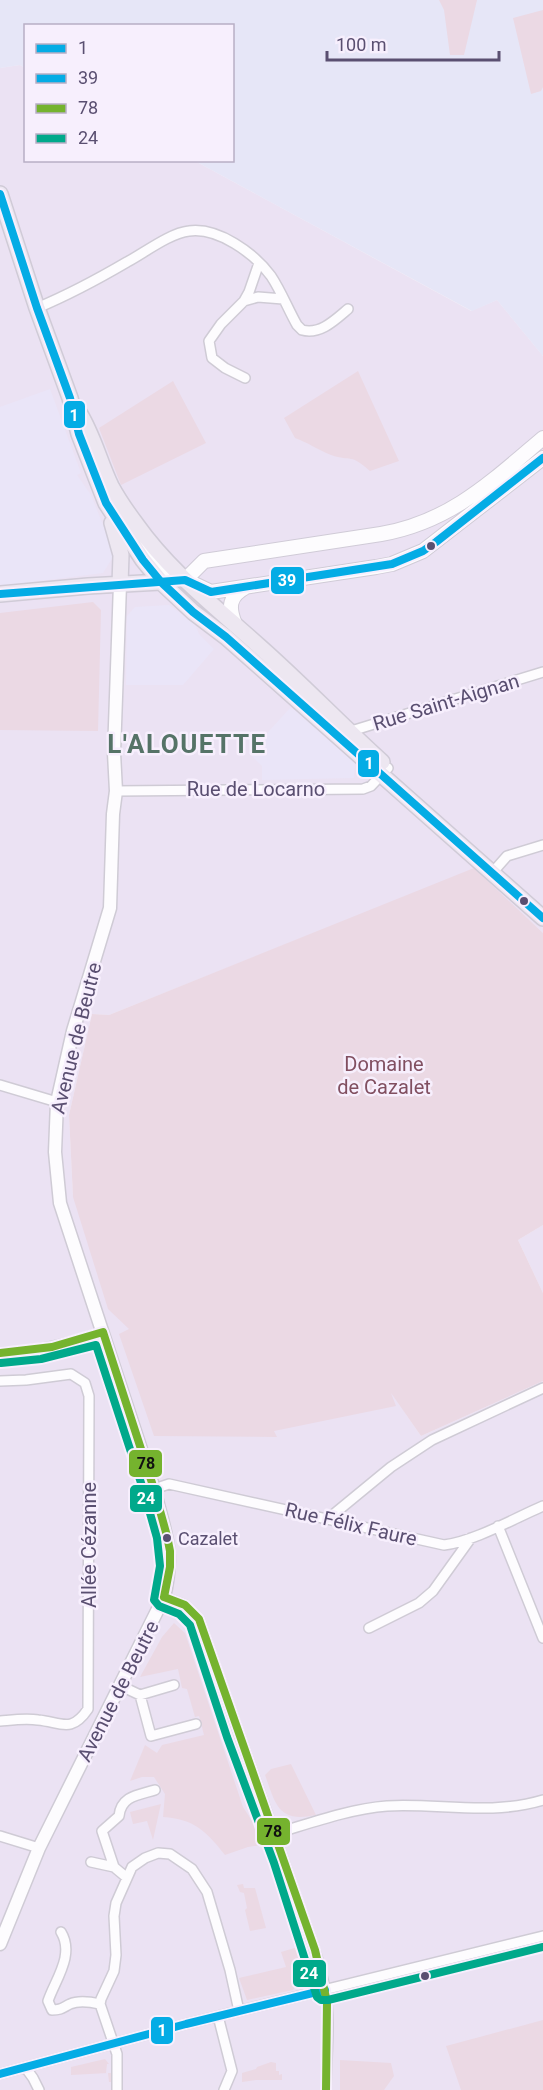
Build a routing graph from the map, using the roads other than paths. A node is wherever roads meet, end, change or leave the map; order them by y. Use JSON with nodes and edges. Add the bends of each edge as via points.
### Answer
{"nodes":[{"id":1,"x":0,"y":194,"type":"edge"},
{"id":2,"x":260,"y":263,"type":"junction"},
{"id":3,"x":283,"y":299,"type":"junction"},
{"id":4,"x":244,"y":301,"type":"junction"},
{"id":5,"x":37,"y":308,"type":"junction"},
{"id":6,"x":348,"y":309,"type":"dead end"},
{"id":7,"x":244,"y":378,"type":"dead end"},
{"id":8,"x":70,"y":398,"type":"junction"},
{"id":9,"x":543,"y":438,"type":"edge"},
{"id":10,"x":543,"y":458,"type":"edge"},
{"id":11,"x":106,"y":503,"type":"junction"},
{"id":12,"x":185,"y":580,"type":"junction"},
{"id":13,"x":161,"y":582,"type":"junction"},
{"id":14,"x":120,"y":584,"type":"junction"},
{"id":15,"x":250,"y":585,"type":"junction"},
{"id":16,"x":0,"y":594,"type":"edge"},
{"id":17,"x":235,"y":624,"type":"junction"},
{"id":18,"x":543,"y":672,"type":"edge"},
{"id":19,"x":331,"y":722,"type":"junction"},
{"id":20,"x":349,"y":732,"type":"junction"},
{"id":21,"x":385,"y":771,"type":"junction"},
{"id":22,"x":116,"y":791,"type":"junction"},
{"id":23,"x":543,"y":845,"type":"edge"},
{"id":24,"x":495,"y":869,"type":"junction"},
{"id":25,"x":543,"y":906,"type":"edge"},
{"id":26,"x":543,"y":918,"type":"edge"},
{"id":27,"x":0,"y":1085,"type":"edge"},
{"id":28,"x":57,"y":1102,"type":"junction"},
{"id":29,"x":103,"y":1332,"type":"junction"},
{"id":30,"x":0,"y":1353,"type":"edge"},
{"id":31,"x":0,"y":1381,"type":"edge"},
{"id":32,"x":543,"y":1388,"type":"edge"},
{"id":33,"x":154,"y":1489,"type":"junction"},
{"id":34,"x":543,"y":1506,"type":"edge"},
{"id":35,"x":329,"y":1518,"type":"junction"},
{"id":36,"x":498,"y":1526,"type":"junction"},
{"id":37,"x":473,"y":1536,"type":"junction"},
{"id":38,"x":164,"y":1597,"type":"junction"},
{"id":39,"x":369,"y":1628,"type":"dead end"},
{"id":40,"x":543,"y":1638,"type":"edge"},
{"id":41,"x":174,"y":1685,"type":"dead end"},
{"id":42,"x":121,"y":1686,"type":"junction"},
{"id":43,"x":140,"y":1695,"type":"junction"},
{"id":44,"x":0,"y":1721,"type":"edge"},
{"id":45,"x":196,"y":1724,"type":"dead end"},
{"id":46,"x":154,"y":1790,"type":"dead end"},
{"id":47,"x":543,"y":1800,"type":"edge"},
{"id":48,"x":274,"y":1834,"type":"junction"},
{"id":49,"x":0,"y":1836,"type":"edge"},
{"id":50,"x":39,"y":1848,"type":"junction"},
{"id":51,"x":91,"y":1862,"type":"dead end"},
{"id":52,"x":114,"y":1867,"type":"junction"},
{"id":53,"x":126,"y":1877,"type":"junction"},
{"id":54,"x":61,"y":1932,"type":"dead end"},
{"id":55,"x":543,"y":1936,"type":"edge"},
{"id":56,"x":0,"y":1944,"type":"edge"},
{"id":57,"x":325,"y":1990,"type":"junction"},
{"id":58,"x":100,"y":2004,"type":"junction"},
{"id":59,"x":239,"y":2011,"type":"junction"},
{"id":60,"x":218,"y":2016,"type":"junction"},
{"id":61,"x":112,"y":2044,"type":"junction"},
{"id":62,"x":25,"y":2067,"type":"junction"},
{"id":63,"x":0,"y":2074,"type":"edge"},
{"id":64,"x":39,"y":2090,"type":"edge"},
{"id":65,"x":117,"y":2090,"type":"edge"},
{"id":66,"x":225,"y":2090,"type":"edge"},
{"id":67,"x":326,"y":2090,"type":"edge"}],
"edges":[{"from":1,"to":5,"type":"main road"},
{"from":2,"to":3,"type":"street"},
{"from":2,"to":4,"type":"street"},
{"from":2,"to":5,"type":"street","via":[[209,232],[186,231]]},
{"from":3,"to":4,"type":"street","via":[[258,297]]},
{"from":3,"to":6,"type":"street","via":[[297,325],[308,332],[332,322]]},
{"from":4,"to":7,"type":"street","via":[[209,341],[212,358]]},
{"from":5,"to":8,"type":"main road"},
{"from":8,"to":11,"type":"main road","via":[[79,434]]},
{"from":8,"to":12,"type":"main road","via":[[89,429],[122,503],[161,557]]},
{"from":9,"to":12,"type":"main road","via":[[465,502],[426,522],[381,534],[204,561]]},
{"from":10,"to":15,"type":"main road","via":[[436,542],[406,559]]},
{"from":11,"to":12,"type":"main road","via":[[154,560]]},
{"from":11,"to":13,"type":"main road"},
{"from":11,"to":14,"type":"main road","via":[[121,555]]},
{"from":12,"to":13,"type":"main road"},
{"from":12,"to":15,"type":"main road","via":[[211,592]]},
{"from":12,"to":17,"type":"main road"},
{"from":13,"to":14,"type":"main road"},
{"from":13,"to":19,"type":"main road","via":[[202,607]]},
{"from":14,"to":16,"type":"main road"},
{"from":14,"to":22,"type":"street","name":"Avenue de Beutre"},
{"from":15,"to":17,"type":"main road","via":[[231,599]]},
{"from":17,"to":19,"type":"main road","via":[[303,685]]},
{"from":18,"to":20,"type":"street","name":"Rue Saint-Aignan"},
{"from":19,"to":20,"type":"main road"},
{"from":19,"to":21,"type":"main road"},
{"from":20,"to":21,"type":"main road"},
{"from":21,"to":22,"type":"street","name":"Rue de Locarno","via":[[363,789]]},
{"from":21,"to":24,"type":"main road"},
{"from":22,"to":28,"type":"street","name":"Avenue de Beutre","via":[[110,908],[73,1031]]},
{"from":23,"to":24,"type":"street","via":[[507,856]]},
{"from":24,"to":25,"type":"main road"},
{"from":24,"to":26,"type":"main road"},
{"from":27,"to":28,"type":"street"},
{"from":28,"to":29,"type":"street","name":"Avenue de Beutre","via":[[55,1152],[60,1203]]},
{"from":29,"to":30,"type":"street","via":[[54,1346]]},
{"from":29,"to":33,"type":"street","name":"Avenue de Beutre"},
{"from":31,"to":44,"type":"street","name":"Allée Cézanne","via":[[72,1374],[86,1383],[89,1396],[88,1709],[82,1718],[61,1726],[38,1720]]},
{"from":32,"to":35,"type":"street","via":[[432,1440],[391,1467]]},
{"from":33,"to":35,"type":"street","name":"Rue Félix Faure","via":[[169,1484]]},
{"from":33,"to":38,"type":"street","name":"Avenue de Beutre","via":[[170,1551]]},
{"from":34,"to":36,"type":"street","name":"Rue Félix Faure"},
{"from":35,"to":37,"type":"street","name":"Rue Félix Faure","via":[[435,1544],[454,1544]]},
{"from":36,"to":37,"type":"street","name":"Rue Félix Faure"},
{"from":36,"to":40,"type":"street"},
{"from":37,"to":39,"type":"street","via":[[432,1591]]},
{"from":38,"to":42,"type":"street","name":"Avenue de Beutre"},
{"from":38,"to":48,"type":"street","via":[[185,1605],[198,1619]]},
{"from":41,"to":43,"type":"street"},
{"from":42,"to":43,"type":"street"},
{"from":42,"to":50,"type":"street","name":"Avenue de Beutre"},
{"from":43,"to":45,"type":"street","via":[[151,1736]]},
{"from":46,"to":52,"type":"street","via":[[129,1797],[120,1807],[119,1816],[102,1831]]},
{"from":47,"to":48,"type":"street","via":[[513,1808],[482,1810],[385,1806]]},
{"from":48,"to":57,"type":"street"},
{"from":49,"to":50,"type":"street"},
{"from":50,"to":56,"type":"street","name":"Avenue de Beutre"},
{"from":51,"to":52,"type":"street"},
{"from":52,"to":53,"type":"street"},
{"from":53,"to":58,"type":"street","via":[[114,1916],[114,1971]]},
{"from":53,"to":59,"type":"street","via":[[132,1867],[158,1853],[170,1854],[192,1869],[207,1892]]},
{"from":54,"to":58,"type":"street","via":[[66,1940],[66,1955],[48,2001],[52,2010],[61,2010],[72,2002]]},
{"from":55,"to":57,"type":"street"},
{"from":57,"to":59,"type":"street"},
{"from":57,"to":67,"type":"street"},
{"from":58,"to":61,"type":"street"},
{"from":59,"to":60,"type":"street"},
{"from":60,"to":61,"type":"street"},
{"from":60,"to":66,"type":"street","via":[[232,2071]]},
{"from":61,"to":62,"type":"street"},
{"from":61,"to":65,"type":"street","via":[[117,2054]]},
{"from":62,"to":63,"type":"street"},
{"from":62,"to":64,"type":"street"}]}
